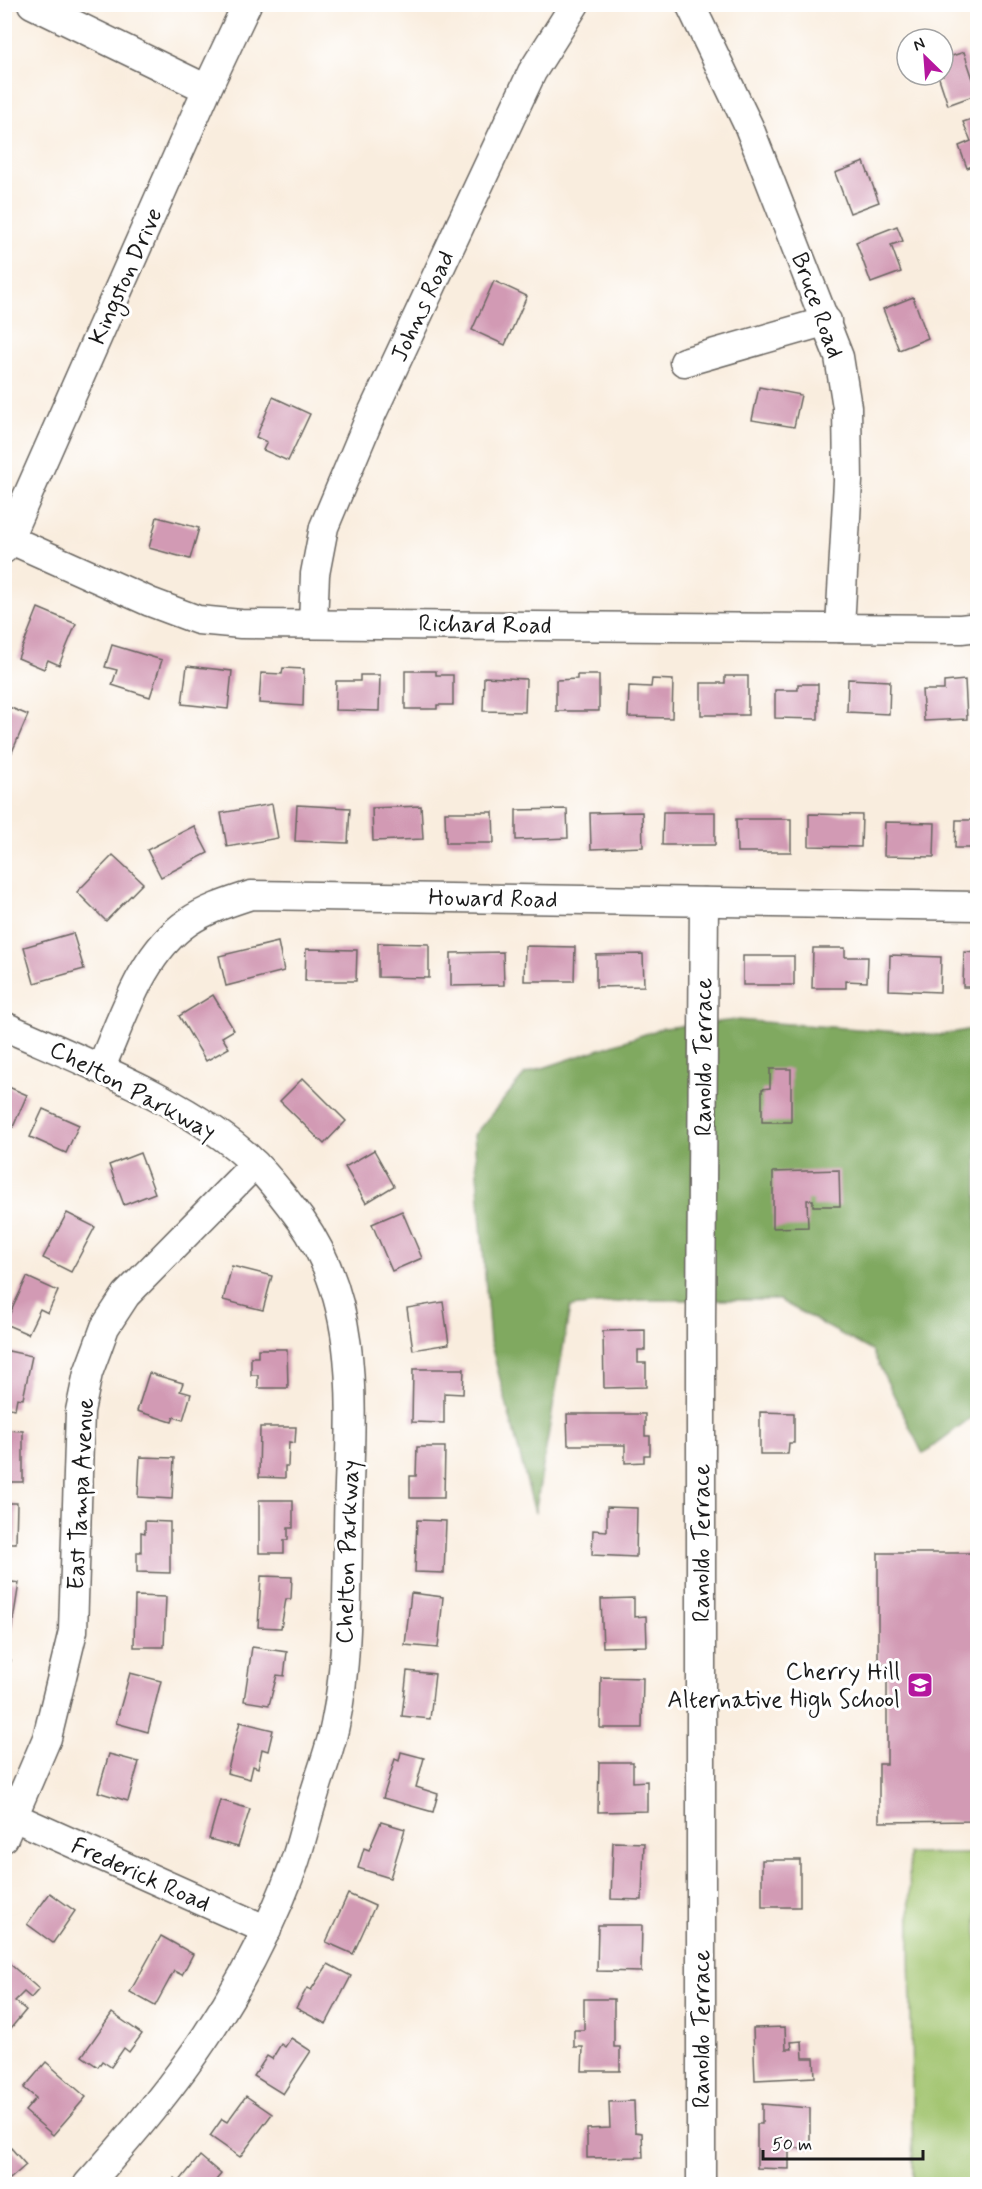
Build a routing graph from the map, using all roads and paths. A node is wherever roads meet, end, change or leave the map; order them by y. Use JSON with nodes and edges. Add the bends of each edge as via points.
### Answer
{"nodes":[{"id":1,"x":32,"y":4,"type":"edge"},
{"id":2,"x":247,"y":4,"type":"edge"},
{"id":3,"x":575,"y":4,"type":"edge"},
{"id":4,"x":690,"y":4,"type":"edge"},
{"id":5,"x":207,"y":89,"type":"junction"},
{"id":6,"x":827,"y":321,"type":"junction"},
{"id":7,"x":684,"y":362,"type":"dead end"},
{"id":8,"x":7,"y":544,"type":"edge"},
{"id":9,"x":313,"y":623,"type":"junction"},
{"id":10,"x":978,"y":627,"type":"edge"},
{"id":11,"x":840,"y":628,"type":"junction"},
{"id":12,"x":704,"y":902,"type":"junction"},
{"id":13,"x":978,"y":906,"type":"edge"},
{"id":14,"x":4,"y":1026,"type":"edge"},
{"id":15,"x":100,"y":1069,"type":"junction"},
{"id":16,"x":255,"y":1164,"type":"junction"},
{"id":17,"x":9,"y":1827,"type":"edge"},
{"id":18,"x":267,"y":1930,"type":"junction"},
{"id":19,"x":88,"y":2184,"type":"edge"},
{"id":20,"x":701,"y":2184,"type":"edge"}],
"edges":[{"from":1,"to":5,"type":"street"},
{"from":2,"to":5,"type":"street","name":"Kingston Drive"},
{"from":3,"to":9,"type":"street","name":"Johns Road","via":[[532,72],[368,422],[324,527],[315,574]]},
{"from":4,"to":6,"type":"street","name":"Bruce Road","via":[[749,127]]},
{"from":5,"to":8,"type":"street","name":"Kingston Drive"},
{"from":6,"to":7,"type":"street"},
{"from":6,"to":11,"type":"street","name":"Bruce Road","via":[[839,357],[847,407],[848,481]]},
{"from":8,"to":9,"type":"street","name":"Richard Road","via":[[198,620]]},
{"from":9,"to":11,"type":"street","name":"Richard Road"},
{"from":10,"to":11,"type":"street","name":"Richard Road"},
{"from":12,"to":13,"type":"street","name":"Howard Road"},
{"from":12,"to":15,"type":"street","name":"Howard Road","via":[[251,895],[189,921],[157,952]]},
{"from":12,"to":20,"type":"street","name":"Ranoldo Terrace"},
{"from":14,"to":15,"type":"street","name":"Chelton Parkway"},
{"from":15,"to":16,"type":"street","name":"Chelton Parkway","via":[[196,1119]]},
{"from":16,"to":17,"type":"street","name":"East Tampa Avenue","via":[[126,1295],[105,1327],[88,1373],[80,1411],[73,1631],[47,1738]]},
{"from":16,"to":18,"type":"street","name":"Chelton Parkway","via":[[303,1223],[325,1262],[348,1343],[350,1390],[343,1664],[335,1725],[294,1864]]},
{"from":17,"to":18,"type":"street","name":"Frederick Road"},
{"from":18,"to":19,"type":"street","name":"Chelton Parkway","via":[[211,2032],[156,2107]]}]}
